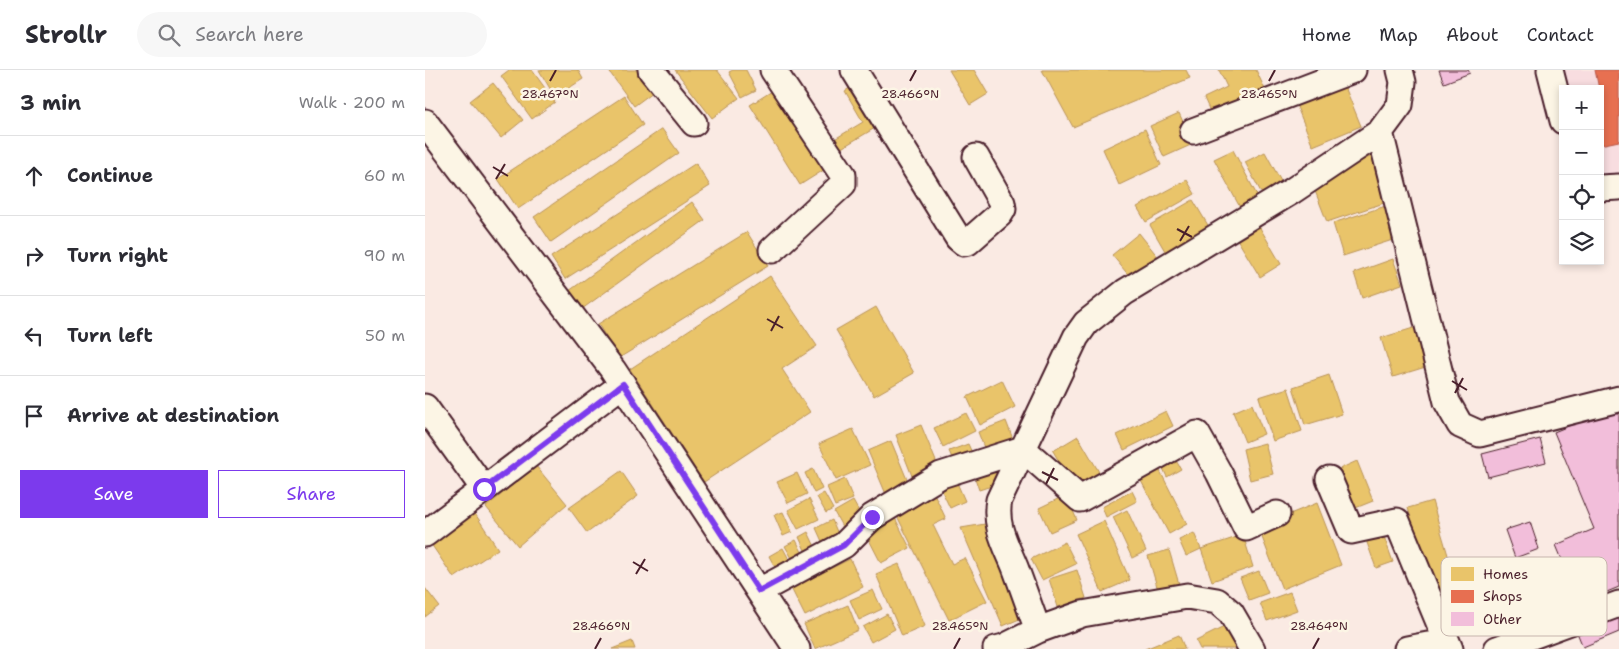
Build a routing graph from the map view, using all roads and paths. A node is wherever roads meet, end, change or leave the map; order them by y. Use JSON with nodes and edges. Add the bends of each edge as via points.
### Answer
{"nodes":[{"id":1,"x":651,"y":70,"type":"edge"},
{"id":2,"x":773,"y":70,"type":"edge"},
{"id":3,"x":854,"y":70,"type":"edge"},
{"id":4,"x":1353,"y":70,"type":"edge"},
{"id":5,"x":1400,"y":70,"type":"edge"},
{"id":6,"x":1549,"y":70,"type":"edge"},
{"id":7,"x":1559,"y":106,"type":"edge"},
{"id":8,"x":425,"y":122,"type":"edge"},
{"id":9,"x":694,"y":124,"type":"dead end"},
{"id":10,"x":1193,"y":132,"type":"dead end"},
{"id":11,"x":1380,"y":132,"type":"junction"},
{"id":12,"x":976,"y":157,"type":"dead end"},
{"id":13,"x":1619,"y":187,"type":"edge"},
{"id":14,"x":1604,"y":188,"type":"edge"},
{"id":15,"x":772,"y":250,"type":"dead end"},
{"id":16,"x":623,"y":384,"type":"junction"},
{"id":17,"x":1619,"y":399,"type":"edge"},
{"id":18,"x":425,"y":407,"type":"edge"},
{"id":19,"x":1023,"y":449,"type":"junction"},
{"id":20,"x":1329,"y":479,"type":"dead end"},
{"id":21,"x":484,"y":489,"type":"junction"},
{"id":22,"x":1277,"y":514,"type":"dead end"},
{"id":23,"x":425,"y":534,"type":"edge"},
{"id":24,"x":759,"y":591,"type":"junction"},
{"id":25,"x":1619,"y":604,"type":"edge"},
{"id":26,"x":1607,"y":608,"type":"edge"},
{"id":27,"x":1441,"y":625,"type":"edge"},
{"id":28,"x":1038,"y":630,"type":"junction"},
{"id":29,"x":1446,"y":636,"type":"edge"},
{"id":30,"x":1532,"y":636,"type":"edge"},
{"id":31,"x":797,"y":649,"type":"edge"},
{"id":32,"x":996,"y":649,"type":"edge"},
{"id":33,"x":1252,"y":649,"type":"edge"},
{"id":34,"x":1407,"y":649,"type":"edge"},
{"id":35,"x":1445,"y":649,"type":"edge"},
{"id":36,"x":1451,"y":649,"type":"edge"},
{"id":37,"x":1497,"y":649,"type":"edge"}],
"edges":[{"from":1,"to":9,"type":"street"},
{"from":2,"to":15,"type":"street","via":[[843,176],[843,184]]},
{"from":3,"to":12,"type":"street","via":[[964,243],[1003,209]]},
{"from":4,"to":10,"type":"street"},
{"from":5,"to":11,"type":"street","via":[[1403,82],[1401,105]]},
{"from":6,"to":7,"type":"street"},
{"from":8,"to":16,"type":"street"},
{"from":11,"to":17,"type":"street","via":[[1447,402],[1460,425],[1480,434]]},
{"from":11,"to":19,"type":"street","via":[[1292,191],[1125,292],[1086,323],[1076,337]]},
{"from":13,"to":14,"type":"street"},
{"from":16,"to":21,"type":"street"},
{"from":16,"to":24,"type":"street"},
{"from":18,"to":21,"type":"street"},
{"from":19,"to":22,"type":"street","via":[[1080,499],[1197,434],[1246,528]]},
{"from":19,"to":24,"type":"street","via":[[941,475],[872,517],[844,545]]},
{"from":19,"to":28,"type":"street","via":[[999,500],[998,518],[1002,537]]},
{"from":20,"to":27,"type":"street","via":[[1351,531],[1397,521]]},
{"from":21,"to":23,"type":"street"},
{"from":24,"to":31,"type":"street"},
{"from":25,"to":26,"type":"street"},
{"from":28,"to":32,"type":"street"},
{"from":28,"to":33,"type":"street","via":[[1082,614],[1187,596],[1217,601],[1231,614]]},
{"from":29,"to":36,"type":"street"},
{"from":30,"to":37,"type":"street"},
{"from":34,"to":35,"type":"street","via":[[1428,645]]}]}
